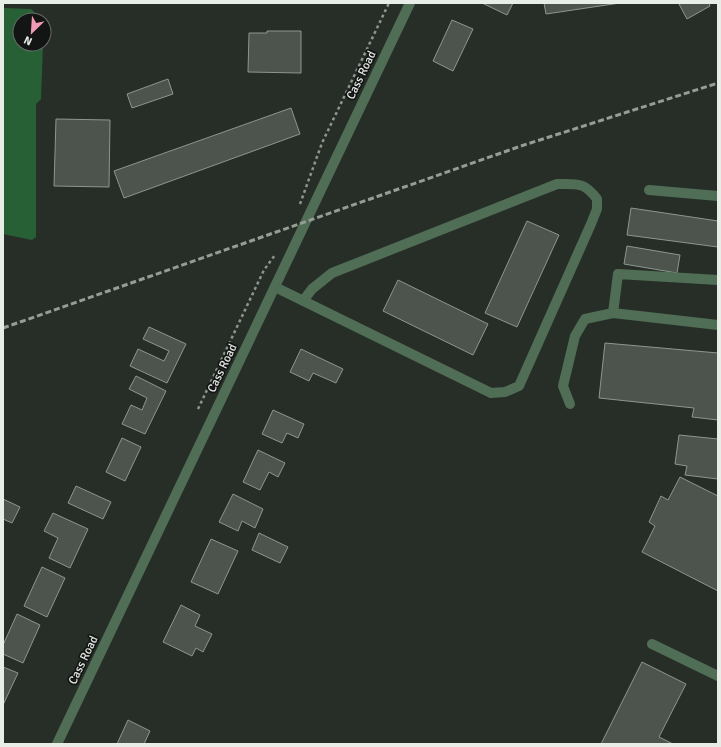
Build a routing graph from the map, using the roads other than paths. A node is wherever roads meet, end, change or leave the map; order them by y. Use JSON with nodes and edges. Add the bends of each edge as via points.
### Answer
{"nodes":[{"id":1,"x":410,"y":3,"type":"edge"},
{"id":2,"x":649,"y":190,"type":"dead end"},
{"id":3,"x":718,"y":196,"type":"edge"},
{"id":4,"x":718,"y":280,"type":"edge"},
{"id":5,"x":275,"y":287,"type":"junction"},
{"id":6,"x":303,"y":301,"type":"junction"},
{"id":7,"x":613,"y":314,"type":"junction"},
{"id":8,"x":718,"y":325,"type":"edge"},
{"id":9,"x":570,"y":404,"type":"dead end"},
{"id":10,"x":652,"y":644,"type":"dead end"},
{"id":11,"x":718,"y":676,"type":"edge"},
{"id":12,"x":57,"y":744,"type":"edge"}],
"edges":[{"from":1,"to":5,"type":"street","name":"Cass Road"},
{"from":2,"to":3,"type":"street"},
{"from":4,"to":7,"type":"street","via":[[618,274]]},
{"from":5,"to":6,"type":"street"},
{"from":5,"to":12,"type":"street","name":"Cass Road"},
{"from":6,"to":6,"type":"street","via":[[491,392],[505,392],[519,386],[591,224],[597,209],[597,199],[588,187],[557,184],[332,273]]},
{"from":7,"to":8,"type":"street"},
{"from":7,"to":9,"type":"street","via":[[585,319],[575,336],[564,386]]},
{"from":10,"to":11,"type":"street"}]}
